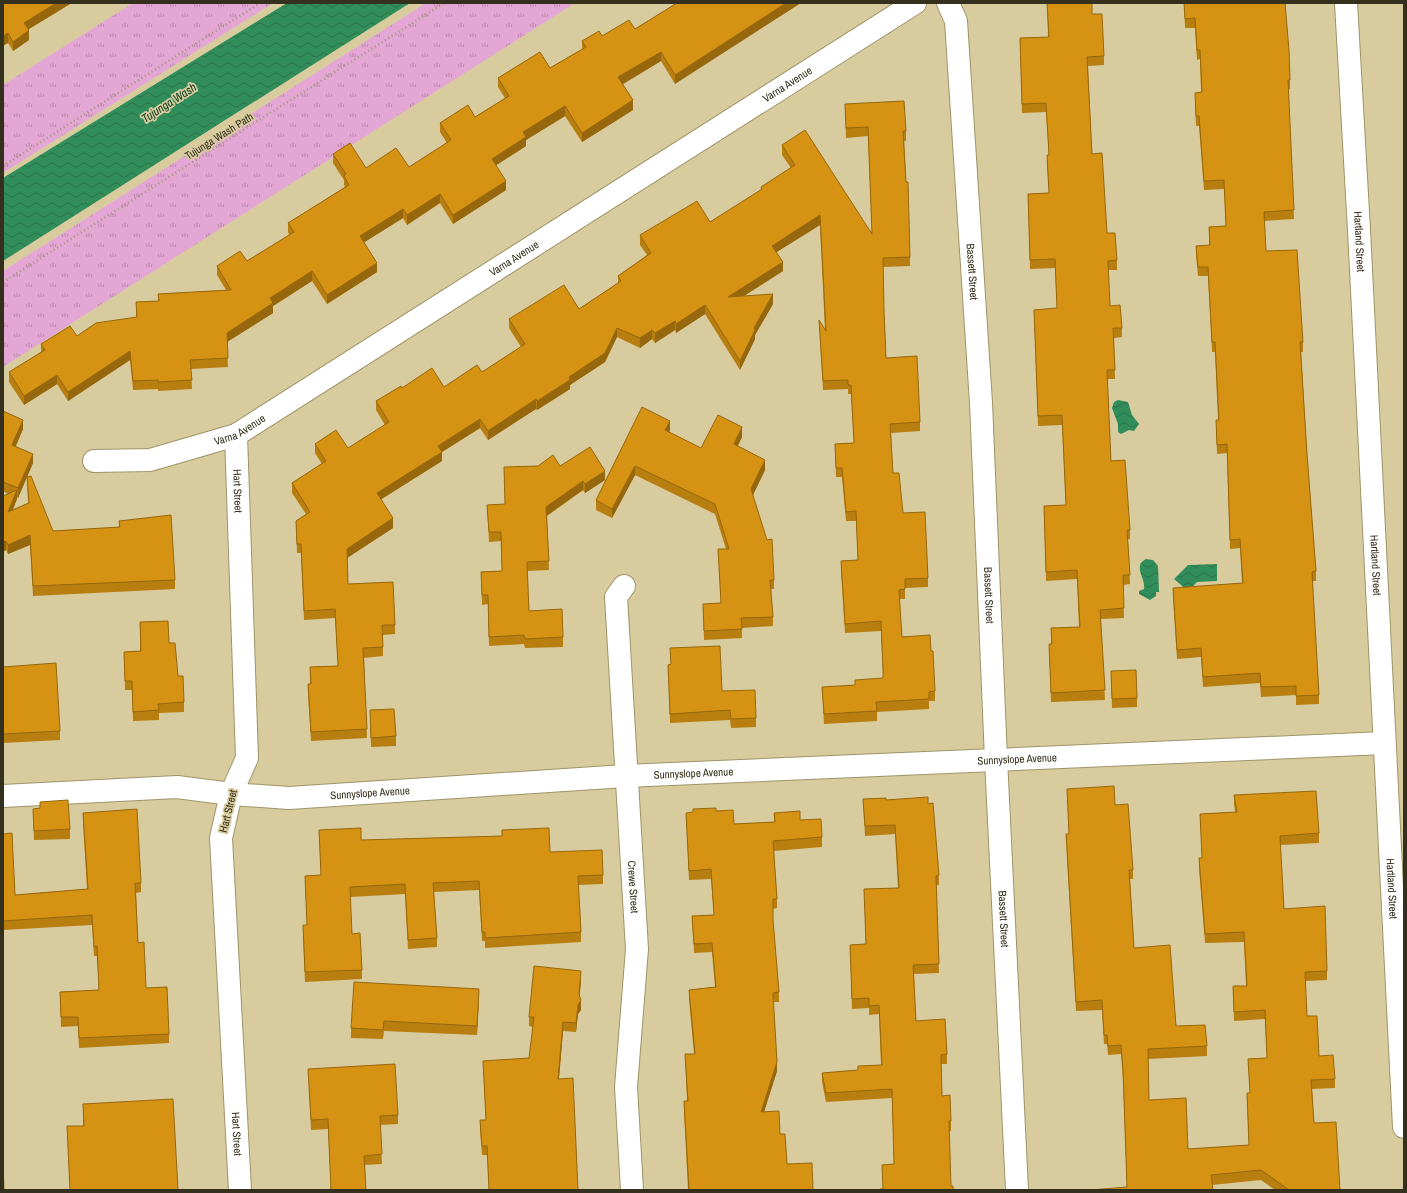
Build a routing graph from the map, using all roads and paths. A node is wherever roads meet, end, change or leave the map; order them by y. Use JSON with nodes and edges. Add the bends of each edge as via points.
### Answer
{"nodes":[{"id":1,"x":260,"y":3,"type":"edge"},
{"id":2,"x":444,"y":3,"type":"edge"},
{"id":3,"x":915,"y":3,"type":"edge"},
{"id":4,"x":948,"y":3,"type":"edge"},
{"id":5,"x":1346,"y":3,"type":"edge"},
{"id":6,"x":3,"y":166,"type":"edge"},
{"id":7,"x":3,"y":282,"type":"edge"},
{"id":8,"x":236,"y":435,"type":"junction"},
{"id":9,"x":94,"y":461,"type":"dead end"},
{"id":10,"x":624,"y":586,"type":"dead end"},
{"id":11,"x":1384,"y":742,"type":"junction"},
{"id":12,"x":996,"y":758,"type":"junction"},
{"id":13,"x":625,"y":776,"type":"junction"},
{"id":14,"x":231,"y":794,"type":"junction"},
{"id":15,"x":3,"y":796,"type":"edge"},
{"id":16,"x":1404,"y":1127,"type":"edge"},
{"id":17,"x":240,"y":1190,"type":"edge"},
{"id":18,"x":632,"y":1190,"type":"edge"},
{"id":19,"x":1017,"y":1190,"type":"edge"}],
"edges":[{"from":1,"to":6,"type":"path"},
{"from":2,"to":7,"type":"path","name":"Tujunga Wash Path"},
{"from":3,"to":8,"type":"street","name":"Varna Avenue"},
{"from":4,"to":12,"type":"street","name":"Bassett Street","via":[[956,20],[980,388]]},
{"from":5,"to":11,"type":"street","name":"Hartland Street"},
{"from":8,"to":9,"type":"street","name":"Varna Avenue","via":[[150,460]]},
{"from":8,"to":14,"type":"street","name":"Hart Street","via":[[247,758]]},
{"from":10,"to":13,"type":"street","name":"Crewe Street","via":[[616,597]]},
{"from":11,"to":12,"type":"street","name":"Sunnyslope Avenue"},
{"from":11,"to":16,"type":"street","name":"Hartland Street"},
{"from":12,"to":13,"type":"street","name":"Sunnyslope Avenue"},
{"from":12,"to":19,"type":"street","name":"Bassett Street"},
{"from":13,"to":14,"type":"street","name":"Sunnyslope Avenue","via":[[289,798]]},
{"from":13,"to":18,"type":"street","name":"Crewe Street","via":[[637,949],[626,1087]]},
{"from":14,"to":15,"type":"street","name":"Sunnyslope Avenue","via":[[178,787]]},
{"from":14,"to":17,"type":"street","name":"Hart Street","via":[[221,838]]}]}
